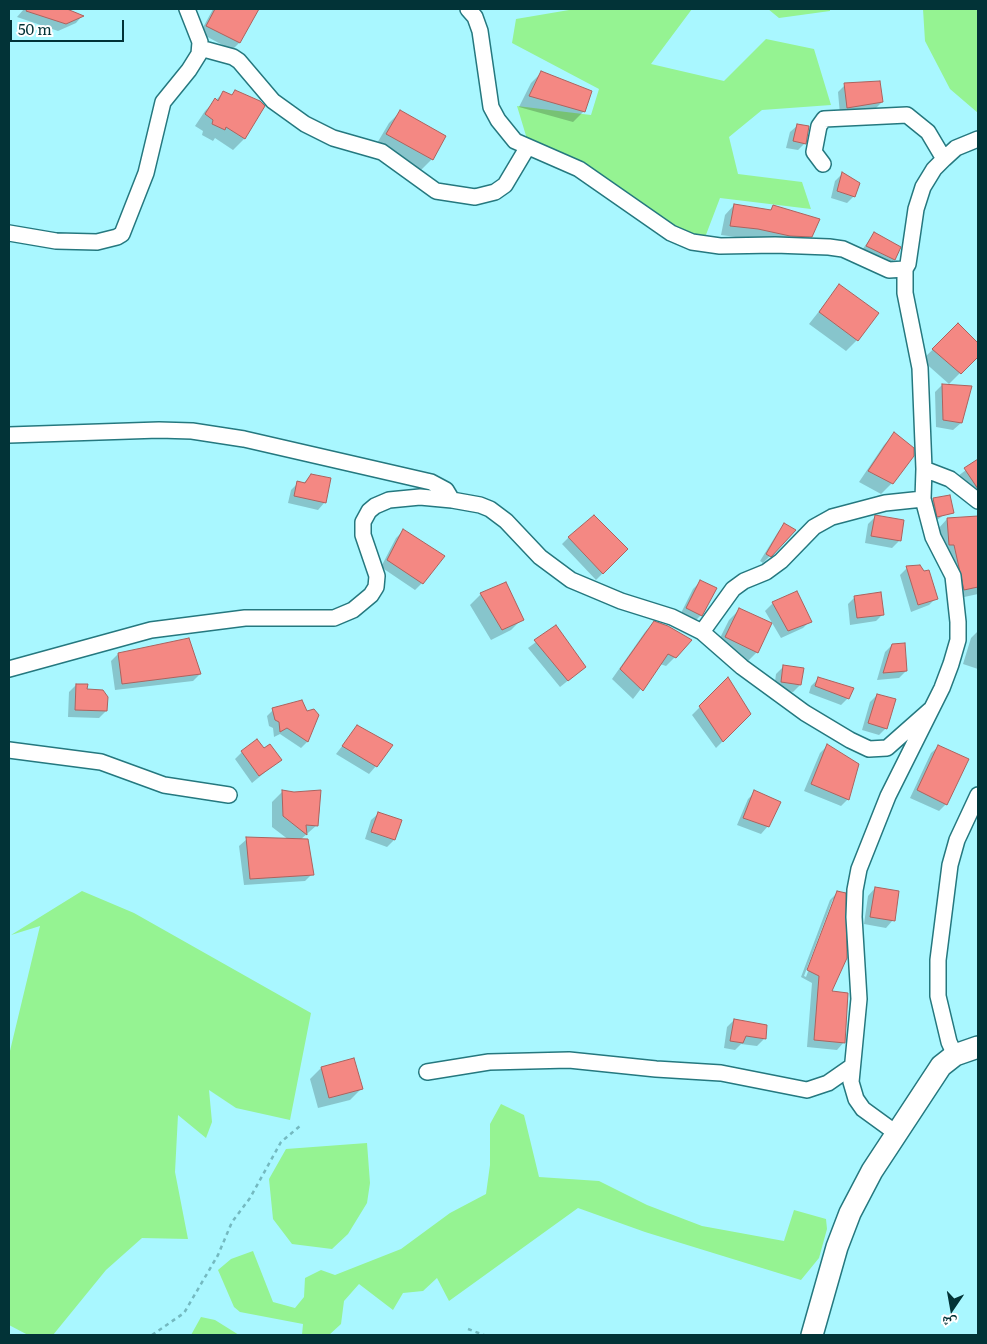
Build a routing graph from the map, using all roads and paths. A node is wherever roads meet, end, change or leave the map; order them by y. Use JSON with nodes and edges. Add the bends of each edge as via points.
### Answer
{"nodes":[{"id":1,"x":187,"y":9,"type":"edge"},
{"id":2,"x":468,"y":9,"type":"edge"},
{"id":3,"x":200,"y":48,"type":"junction"},
{"id":4,"x":978,"y":139,"type":"edge"},
{"id":5,"x":527,"y":148,"type":"junction"},
{"id":6,"x":944,"y":158,"type":"junction"},
{"id":7,"x":823,"y":164,"type":"dead end"},
{"id":8,"x":9,"y":234,"type":"edge"},
{"id":9,"x":905,"y":269,"type":"junction"},
{"id":10,"x":9,"y":435,"type":"edge"},
{"id":11,"x":924,"y":469,"type":"junction"},
{"id":12,"x":923,"y":499,"type":"junction"},
{"id":13,"x":452,"y":500,"type":"junction"},
{"id":14,"x":978,"y":501,"type":"edge"},
{"id":15,"x":702,"y":632,"type":"junction"},
{"id":16,"x":9,"y":668,"type":"edge"},
{"id":17,"x":930,"y":710,"type":"junction"},
{"id":18,"x":9,"y":750,"type":"edge"},
{"id":19,"x":978,"y":794,"type":"edge"},
{"id":20,"x":229,"y":795,"type":"dead end"},
{"id":21,"x":978,"y":1047,"type":"edge"},
{"id":22,"x":955,"y":1055,"type":"junction"},
{"id":23,"x":851,"y":1067,"type":"junction"},
{"id":24,"x":427,"y":1072,"type":"dead end"},
{"id":25,"x":300,"y":1126,"type":"dead end"},
{"id":26,"x":896,"y":1134,"type":"junction"},
{"id":27,"x":468,"y":1329,"type":"dead end"},
{"id":28,"x":152,"y":1335,"type":"edge"},
{"id":29,"x":484,"y":1335,"type":"edge"},
{"id":30,"x":812,"y":1335,"type":"edge"}],
"edges":[{"from":1,"to":3,"type":"street"},
{"from":2,"to":5,"type":"street","via":[[480,31],[491,107],[508,134]]},
{"from":3,"to":5,"type":"street","via":[[233,56],[273,100],[305,124],[333,138],[382,152],[436,191],[475,196],[495,192],[505,185]]},
{"from":3,"to":8,"type":"street","via":[[196,61],[163,102],[146,173],[122,234],[97,242],[56,241]]},
{"from":4,"to":6,"type":"street","via":[[956,148]]},
{"from":5,"to":9,"type":"street","via":[[579,169],[671,233],[692,242],[720,246],[829,247],[844,249],[889,270]]},
{"from":6,"to":7,"type":"street","via":[[928,132],[907,115],[824,119],[814,152]]},
{"from":6,"to":9,"type":"street","via":[[934,169],[921,194]]},
{"from":9,"to":11,"type":"street","via":[[905,293],[920,368]]},
{"from":10,"to":13,"type":"street","via":[[192,431],[244,439],[431,482],[446,490]]},
{"from":11,"to":12,"type":"street"},
{"from":11,"to":14,"type":"street","via":[[950,479]]},
{"from":12,"to":15,"type":"street","via":[[885,503],[832,517],[814,526],[772,568],[734,589]]},
{"from":12,"to":17,"type":"street","via":[[933,537],[953,576],[958,622],[958,640],[951,664]]},
{"from":13,"to":15,"type":"street","via":[[480,505],[498,514],[540,556],[581,586],[672,617]]},
{"from":13,"to":16,"type":"street","via":[[389,500],[368,511],[363,522],[363,534],[377,576],[376,587],[353,610],[334,618],[245,618],[151,630]]},
{"from":15,"to":17,"type":"street","via":[[742,667],[805,713],[869,749],[888,748]]},
{"from":17,"to":23,"type":"street","via":[[888,796],[859,869],[854,917],[859,1008]]},
{"from":18,"to":20,"type":"street","via":[[101,762],[164,785]]},
{"from":19,"to":22,"type":"street","via":[[957,840],[950,865],[938,960],[938,996]]},
{"from":21,"to":22,"type":"street"},
{"from":22,"to":26,"type":"street","via":[[941,1066]]},
{"from":23,"to":24,"type":"street","via":[[828,1083],[807,1090],[721,1073],[569,1060],[489,1062]]},
{"from":23,"to":26,"type":"street","via":[[856,1099]]},
{"from":25,"to":28,"type":"path","via":[[282,1142],[250,1198],[232,1222],[218,1254],[184,1313]]},
{"from":26,"to":30,"type":"street","via":[[850,1213]]},
{"from":27,"to":29,"type":"path"}]}
